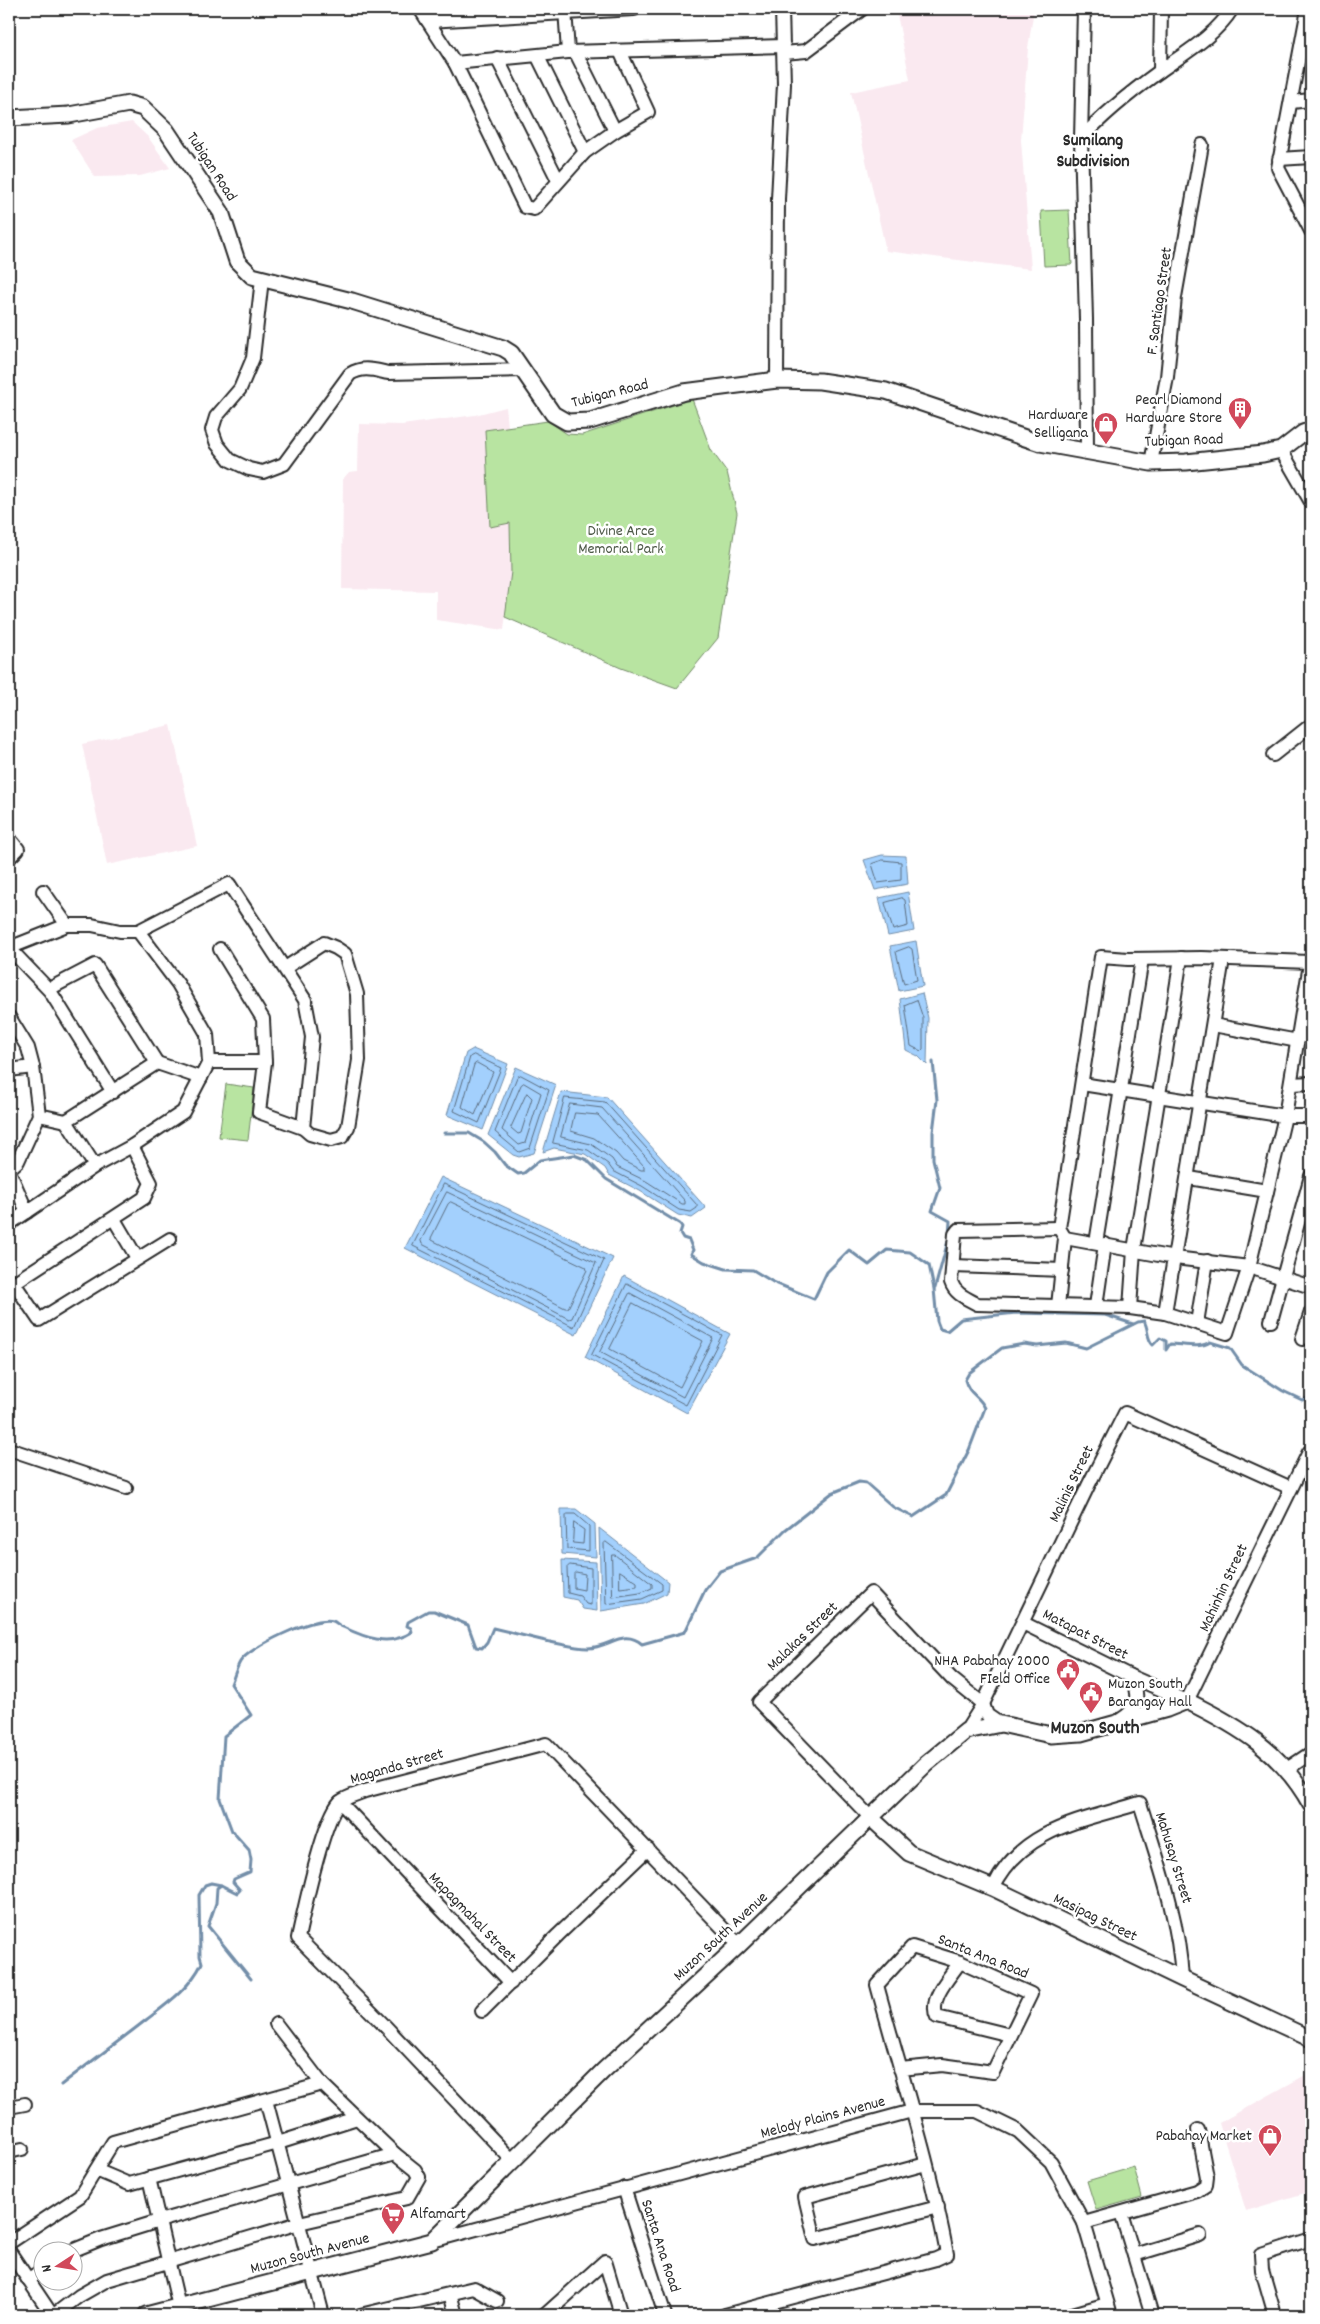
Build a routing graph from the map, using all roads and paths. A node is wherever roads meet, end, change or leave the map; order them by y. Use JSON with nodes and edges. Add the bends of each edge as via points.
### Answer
{"nodes":[{"id":1,"x":420,"y":9,"type":"edge"},
{"id":2,"x":634,"y":9,"type":"edge"},
{"id":3,"x":782,"y":9,"type":"edge"},
{"id":4,"x":862,"y":9,"type":"edge"},
{"id":5,"x":1084,"y":9,"type":"edge"},
{"id":6,"x":1161,"y":9,"type":"edge"},
{"id":7,"x":1232,"y":9,"type":"edge"},
{"id":8,"x":1308,"y":9,"type":"edge"},
{"id":9,"x":565,"y":11,"type":"edge"},
{"id":10,"x":428,"y":21,"type":"junction"},
{"id":11,"x":1306,"y":45,"type":"edge"},
{"id":12,"x":784,"y":49,"type":"junction"},
{"id":13,"x":620,"y":51,"type":"junction"},
{"id":14,"x":572,"y":53,"type":"junction"},
{"id":15,"x":538,"y":56,"type":"junction"},
{"id":16,"x":497,"y":58,"type":"junction"},
{"id":17,"x":454,"y":63,"type":"junction"},
{"id":18,"x":1160,"y":71,"type":"junction"},
{"id":19,"x":1311,"y":100,"type":"edge"},
{"id":20,"x":1290,"y":102,"type":"junction"},
{"id":21,"x":9,"y":118,"type":"edge"},
{"id":22,"x":615,"y":131,"type":"junction"},
{"id":23,"x":1081,"y":140,"type":"junction"},
{"id":24,"x":1202,"y":144,"type":"dead end"},
{"id":25,"x":585,"y":152,"type":"junction"},
{"id":26,"x":1311,"y":157,"type":"edge"},
{"id":27,"x":1279,"y":159,"type":"junction"},
{"id":28,"x":558,"y":180,"type":"junction"},
{"id":29,"x":1305,"y":207,"type":"edge"},
{"id":30,"x":1311,"y":231,"type":"edge"},
{"id":31,"x":262,"y":279,"type":"junction"},
{"id":32,"x":524,"y":370,"type":"junction"},
{"id":33,"x":777,"y":380,"type":"junction"},
{"id":34,"x":1311,"y":430,"type":"edge"},
{"id":35,"x":1281,"y":450,"type":"junction"},
{"id":36,"x":1087,"y":452,"type":"junction"},
{"id":37,"x":1151,"y":463,"type":"junction"},
{"id":38,"x":1311,"y":502,"type":"edge"},
{"id":39,"x":1311,"y":725,"type":"edge"},
{"id":40,"x":1273,"y":755,"type":"dead end"},
{"id":41,"x":9,"y":838,"type":"edge"},
{"id":42,"x":9,"y":858,"type":"edge"},
{"id":43,"x":43,"y":891,"type":"dead end"},
{"id":44,"x":67,"y":925,"type":"junction"},
{"id":45,"x":138,"y":931,"type":"junction"},
{"id":46,"x":9,"y":948,"type":"edge"},
{"id":47,"x":220,"y":949,"type":"dead end"},
{"id":48,"x":1181,"y":958,"type":"junction"},
{"id":49,"x":1142,"y":959,"type":"junction"},
{"id":50,"x":1223,"y":959,"type":"junction"},
{"id":51,"x":1310,"y":960,"type":"edge"},
{"id":52,"x":285,"y":968,"type":"junction"},
{"id":53,"x":49,"y":989,"type":"junction"},
{"id":54,"x":9,"y":1017,"type":"edge"},
{"id":55,"x":1213,"y":1025,"type":"junction"},
{"id":56,"x":1298,"y":1041,"type":"junction"},
{"id":57,"x":209,"y":1062,"type":"junction"},
{"id":58,"x":265,"y":1062,"type":"junction"},
{"id":59,"x":157,"y":1063,"type":"junction"},
{"id":60,"x":34,"y":1067,"type":"junction"},
{"id":61,"x":9,"y":1070,"type":"edge"},
{"id":62,"x":201,"y":1078,"type":"junction"},
{"id":63,"x":1311,"y":1083,"type":"edge"},
{"id":64,"x":1082,"y":1084,"type":"junction"},
{"id":65,"x":1291,"y":1084,"type":"junction"},
{"id":66,"x":1120,"y":1091,"type":"junction"},
{"id":67,"x":113,"y":1092,"type":"junction"},
{"id":68,"x":1159,"y":1096,"type":"junction"},
{"id":69,"x":1202,"y":1102,"type":"junction"},
{"id":70,"x":39,"y":1114,"type":"junction"},
{"id":71,"x":1285,"y":1116,"type":"junction"},
{"id":72,"x":1311,"y":1116,"type":"edge"},
{"id":73,"x":66,"y":1121,"type":"junction"},
{"id":74,"x":303,"y":1128,"type":"junction"},
{"id":75,"x":132,"y":1146,"type":"junction"},
{"id":76,"x":95,"y":1166,"type":"junction"},
{"id":77,"x":9,"y":1170,"type":"edge"},
{"id":78,"x":1311,"y":1176,"type":"edge"},
{"id":79,"x":1188,"y":1178,"type":"junction"},
{"id":80,"x":1267,"y":1191,"type":"junction"},
{"id":81,"x":27,"y":1212,"type":"junction"},
{"id":82,"x":114,"y":1219,"type":"junction"},
{"id":83,"x":9,"y":1224,"type":"edge"},
{"id":84,"x":1062,"y":1233,"type":"junction"},
{"id":85,"x":170,"y":1239,"type":"dead end"},
{"id":86,"x":1101,"y":1243,"type":"junction"},
{"id":87,"x":1134,"y":1250,"type":"junction"},
{"id":88,"x":137,"y":1258,"type":"junction"},
{"id":89,"x":1175,"y":1258,"type":"junction"},
{"id":90,"x":1207,"y":1261,"type":"junction"},
{"id":91,"x":953,"y":1266,"type":"junction"},
{"id":92,"x":1249,"y":1267,"type":"junction"},
{"id":93,"x":1062,"y":1270,"type":"junction"},
{"id":94,"x":1285,"y":1278,"type":"junction"},
{"id":95,"x":12,"y":1284,"type":"edge"},
{"id":96,"x":1311,"y":1286,"type":"edge"},
{"id":97,"x":1058,"y":1306,"type":"junction"},
{"id":98,"x":1096,"y":1306,"type":"junction"},
{"id":99,"x":1130,"y":1308,"type":"junction"},
{"id":100,"x":1311,"y":1312,"type":"edge"},
{"id":101,"x":1166,"y":1313,"type":"junction"},
{"id":102,"x":1271,"y":1322,"type":"dead end"},
{"id":103,"x":1197,"y":1324,"type":"junction"},
{"id":104,"x":1302,"y":1339,"type":"dead end"},
{"id":105,"x":9,"y":1449,"type":"edge"},
{"id":106,"x":1309,"y":1452,"type":"dead end"},
{"id":107,"x":126,"y":1488,"type":"dead end"},
{"id":108,"x":1291,"y":1488,"type":"junction"},
{"id":109,"x":1023,"y":1623,"type":"junction"},
{"id":110,"x":1130,"y":1676,"type":"junction"},
{"id":111,"x":1187,"y":1701,"type":"junction"},
{"id":112,"x":983,"y":1704,"type":"junction"},
{"id":113,"x":1116,"y":1723,"type":"junction"},
{"id":114,"x":1000,"y":1724,"type":"junction"},
{"id":115,"x":966,"y":1731,"type":"junction"},
{"id":116,"x":1311,"y":1753,"type":"edge"},
{"id":117,"x":1287,"y":1769,"type":"junction"},
{"id":118,"x":340,"y":1802,"type":"junction"},
{"id":119,"x":1311,"y":1805,"type":"edge"},
{"id":120,"x":871,"y":1818,"type":"junction"},
{"id":121,"x":648,"y":1849,"type":"junction"},
{"id":122,"x":993,"y":1888,"type":"junction"},
{"id":123,"x":739,"y":1945,"type":"junction"},
{"id":124,"x":960,"y":1962,"type":"junction"},
{"id":125,"x":1182,"y":1979,"type":"junction"},
{"id":126,"x":511,"y":1983,"type":"junction"},
{"id":127,"x":482,"y":2011,"type":"dead end"},
{"id":128,"x":276,"y":2024,"type":"dead end"},
{"id":129,"x":1010,"y":2034,"type":"junction"},
{"id":130,"x":1311,"y":2039,"type":"edge"},
{"id":131,"x":900,"y":2069,"type":"junction"},
{"id":132,"x":322,"y":2084,"type":"junction"},
{"id":133,"x":266,"y":2100,"type":"junction"},
{"id":134,"x":25,"y":2104,"type":"dead end"},
{"id":135,"x":9,"y":2107,"type":"edge"},
{"id":136,"x":912,"y":2111,"type":"junction"},
{"id":137,"x":358,"y":2118,"type":"junction"},
{"id":138,"x":1198,"y":2130,"type":"dead end"},
{"id":139,"x":278,"y":2143,"type":"junction"},
{"id":140,"x":22,"y":2149,"type":"dead end"},
{"id":141,"x":9,"y":2152,"type":"edge"},
{"id":142,"x":395,"y":2154,"type":"junction"},
{"id":143,"x":513,"y":2161,"type":"junction"},
{"id":144,"x":926,"y":2164,"type":"junction"},
{"id":145,"x":96,"y":2170,"type":"junction"},
{"id":146,"x":149,"y":2178,"type":"junction"},
{"id":147,"x":289,"y":2185,"type":"junction"},
{"id":148,"x":624,"y":2188,"type":"junction"},
{"id":149,"x":938,"y":2207,"type":"junction"},
{"id":150,"x":1122,"y":2213,"type":"junction"},
{"id":151,"x":159,"y":2221,"type":"junction"},
{"id":152,"x":299,"y":2223,"type":"junction"},
{"id":153,"x":1084,"y":2223,"type":"junction"},
{"id":154,"x":1200,"y":2235,"type":"dead end"},
{"id":155,"x":1311,"y":2238,"type":"edge"},
{"id":156,"x":432,"y":2241,"type":"junction"},
{"id":157,"x":9,"y":2243,"type":"edge"},
{"id":158,"x":82,"y":2247,"type":"edge"},
{"id":159,"x":9,"y":2251,"type":"edge"},
{"id":160,"x":1134,"y":2255,"type":"junction"},
{"id":161,"x":167,"y":2262,"type":"junction"},
{"id":162,"x":312,"y":2271,"type":"junction"},
{"id":163,"x":32,"y":2277,"type":"edge"},
{"id":164,"x":28,"y":2280,"type":"junction"},
{"id":165,"x":450,"y":2294,"type":"junction"},
{"id":166,"x":497,"y":2301,"type":"dead end"},
{"id":167,"x":179,"y":2307,"type":"junction"},
{"id":168,"x":408,"y":2310,"type":"edge"},
{"id":169,"x":1109,"y":2310,"type":"edge"},
{"id":170,"x":53,"y":2315,"type":"edge"},
{"id":171,"x":146,"y":2315,"type":"edge"},
{"id":172,"x":323,"y":2315,"type":"edge"},
{"id":173,"x":363,"y":2315,"type":"edge"},
{"id":174,"x":456,"y":2315,"type":"edge"},
{"id":175,"x":544,"y":2315,"type":"edge"},
{"id":176,"x":621,"y":2315,"type":"edge"},
{"id":177,"x":665,"y":2315,"type":"edge"},
{"id":178,"x":725,"y":2315,"type":"edge"},
{"id":179,"x":1069,"y":2315,"type":"edge"},
{"id":180,"x":1152,"y":2315,"type":"edge"},
{"id":181,"x":1275,"y":2315,"type":"edge"}],
"edges":[{"from":1,"to":10,"type":"street"},
{"from":2,"to":9,"type":"street"},
{"from":3,"to":12,"type":"street"},
{"from":4,"to":12,"type":"street","via":[[806,51]]},
{"from":5,"to":23,"type":"street"},
{"from":6,"to":18,"type":"street"},
{"from":7,"to":18,"type":"street","via":[[1226,19],[1197,45]]},
{"from":8,"to":11,"type":"street"},
{"from":9,"to":10,"type":"street"},
{"from":9,"to":14,"type":"street"},
{"from":10,"to":17,"type":"street"},
{"from":11,"to":20,"type":"street"},
{"from":12,"to":13,"type":"street"},
{"from":12,"to":33,"type":"street","via":[[778,198]]},
{"from":13,"to":14,"type":"street"},
{"from":13,"to":22,"type":"street","via":[[648,112]]},
{"from":14,"to":15,"type":"street"},
{"from":14,"to":22,"type":"street"},
{"from":15,"to":16,"type":"street"},
{"from":15,"to":25,"type":"street"},
{"from":16,"to":17,"type":"street"},
{"from":16,"to":28,"type":"street"},
{"from":17,"to":28,"type":"street","via":[[525,207],[534,209]]},
{"from":18,"to":23,"type":"street","via":[[1109,111]]},
{"from":19,"to":20,"type":"street"},
{"from":20,"to":27,"type":"street"},
{"from":21,"to":31,"type":"street","name":"Tubigan Road","via":[[69,115],[129,104],[143,108],[166,130],[221,212],[237,262],[252,276]]},
{"from":22,"to":25,"type":"street"},
{"from":23,"to":36,"type":"street"},
{"from":24,"to":37,"type":"street","name":"F. Santiago Street","via":[[1175,297],[1167,377]]},
{"from":25,"to":28,"type":"street"},
{"from":26,"to":27,"type":"street"},
{"from":27,"to":29,"type":"street","via":[[1278,168]]},
{"from":29,"to":30,"type":"street"},
{"from":31,"to":32,"type":"street","name":"Tubigan Road","via":[[352,301],[495,344],[511,353]]},
{"from":31,"to":32,"type":"street","via":[[253,358],[240,389],[216,417],[212,430],[217,444],[230,460],[248,469],[263,472],[284,464],[350,374],[357,370],[388,374]]},
{"from":32,"to":33,"type":"street","name":"Tubigan Road","via":[[553,414],[568,422],[590,421],[684,392]]},
{"from":33,"to":36,"type":"street","name":"Tubigan Road","via":[[820,381],[886,391],[1040,443]]},
{"from":34,"to":35,"type":"street","name":"Tubigan Road"},
{"from":35,"to":37,"type":"street","name":"Tubigan Road"},
{"from":35,"to":38,"type":"street"},
{"from":36,"to":37,"type":"street","name":"Tubigan Road"},
{"from":39,"to":40,"type":"street"},
{"from":41,"to":42,"type":"street","via":[[18,849]]},
{"from":43,"to":44,"type":"street"},
{"from":44,"to":45,"type":"street"},
{"from":44,"to":46,"type":"street"},
{"from":45,"to":52,"type":"street","via":[[229,884]]},
{"from":45,"to":57,"type":"street","via":[[178,984],[207,1034]]},
{"from":46,"to":53,"type":"street"},
{"from":47,"to":58,"type":"street","via":[[263,1019]]},
{"from":48,"to":49,"type":"street"},
{"from":48,"to":50,"type":"street"},
{"from":48,"to":68,"type":"street"},
{"from":49,"to":64,"type":"street","via":[[1101,957]]},
{"from":49,"to":66,"type":"street"},
{"from":50,"to":51,"type":"street"},
{"from":50,"to":55,"type":"street"},
{"from":51,"to":56,"type":"street"},
{"from":52,"to":74,"type":"street","via":[[305,1000],[312,1037]]},
{"from":52,"to":74,"type":"street","via":[[324,943],[345,954],[357,994],[359,1060],[348,1127],[342,1136],[331,1140],[310,1134]]},
{"from":53,"to":59,"type":"street","via":[[95,966]]},
{"from":53,"to":67,"type":"street"},
{"from":54,"to":60,"type":"street","via":[[28,1048]]},
{"from":55,"to":56,"type":"street"},
{"from":55,"to":69,"type":"street"},
{"from":56,"to":65,"type":"street"},
{"from":57,"to":58,"type":"street"},
{"from":57,"to":62,"type":"street"},
{"from":58,"to":74,"type":"street","via":[[258,1112]]},
{"from":59,"to":62,"type":"street"},
{"from":59,"to":67,"type":"street"},
{"from":60,"to":61,"type":"street"},
{"from":60,"to":70,"type":"street"},
{"from":62,"to":75,"type":"street","via":[[183,1112]]},
{"from":63,"to":65,"type":"street"},
{"from":64,"to":66,"type":"street"},
{"from":64,"to":84,"type":"street"},
{"from":65,"to":71,"type":"street"},
{"from":66,"to":68,"type":"street"},
{"from":66,"to":86,"type":"street"},
{"from":67,"to":73,"type":"street"},
{"from":68,"to":69,"type":"street"},
{"from":68,"to":87,"type":"street"},
{"from":69,"to":71,"type":"street"},
{"from":69,"to":79,"type":"street"},
{"from":70,"to":73,"type":"street"},
{"from":70,"to":77,"type":"street","via":[[18,1161]]},
{"from":71,"to":72,"type":"street"},
{"from":71,"to":80,"type":"street"},
{"from":73,"to":76,"type":"street"},
{"from":75,"to":76,"type":"street"},
{"from":75,"to":82,"type":"street","via":[[151,1184],[144,1198]]},
{"from":76,"to":81,"type":"street"},
{"from":77,"to":81,"type":"street"},
{"from":78,"to":94,"type":"street"},
{"from":79,"to":80,"type":"street"},
{"from":79,"to":89,"type":"street"},
{"from":80,"to":92,"type":"street"},
{"from":81,"to":83,"type":"street"},
{"from":82,"to":88,"type":"street"},
{"from":82,"to":95,"type":"street"},
{"from":84,"to":86,"type":"street"},
{"from":84,"to":91,"type":"street","via":[[958,1230]]},
{"from":84,"to":93,"type":"street"},
{"from":85,"to":88,"type":"street"},
{"from":86,"to":87,"type":"street"},
{"from":86,"to":98,"type":"street"},
{"from":87,"to":89,"type":"street"},
{"from":87,"to":99,"type":"street"},
{"from":88,"to":95,"type":"street","via":[[39,1320]]},
{"from":89,"to":90,"type":"street"},
{"from":89,"to":101,"type":"street"},
{"from":90,"to":92,"type":"street"},
{"from":90,"to":103,"type":"street"},
{"from":91,"to":93,"type":"street"},
{"from":91,"to":97,"type":"street","via":[[953,1286],[961,1296],[976,1304]]},
{"from":92,"to":94,"type":"street"},
{"from":92,"to":103,"type":"street","via":[[1227,1333]]},
{"from":93,"to":97,"type":"street"},
{"from":94,"to":96,"type":"street"},
{"from":94,"to":102,"type":"street"},
{"from":97,"to":98,"type":"street"},
{"from":98,"to":99,"type":"street"},
{"from":99,"to":101,"type":"street"},
{"from":100,"to":104,"type":"street"},
{"from":101,"to":103,"type":"street"},
{"from":105,"to":107,"type":"street"},
{"from":106,"to":108,"type":"street","name":"Mahinhin Street"},
{"from":108,"to":109,"type":"street","name":"Malinis Street","via":[[1125,1413]]},
{"from":108,"to":111,"type":"street","name":"Mahinhin Street"},
{"from":109,"to":110,"type":"street","name":"Matapat Street"},
{"from":109,"to":112,"type":"street","name":"Malinis Street"},
{"from":110,"to":111,"type":"street","name":"Matapat Street"},
{"from":110,"to":113,"type":"street","via":[[1137,1688],[1136,1704],[1130,1715]]},
{"from":111,"to":113,"type":"street","name":"Muzon South Avenue"},
{"from":111,"to":117,"type":"street","via":[[1242,1729]]},
{"from":112,"to":114,"type":"street","via":[[987,1716]]},
{"from":112,"to":115,"type":"street","name":"Malinis Street"},
{"from":112,"to":120,"type":"street","name":"Malakas Street","via":[[952,1679],[871,1593],[759,1702]]},
{"from":113,"to":114,"type":"street","name":"Muzon South Avenue","via":[[1061,1735]]},
{"from":114,"to":115,"type":"street","name":"Muzon South Avenue"},
{"from":115,"to":120,"type":"street","name":"Muzon South Avenue","via":[[926,1764]]},
{"from":116,"to":117,"type":"street"},
{"from":117,"to":119,"type":"street"},
{"from":118,"to":121,"type":"street","name":"Maganda Street","via":[[365,1791],[546,1744]]},
{"from":118,"to":126,"type":"street","name":"Mapagmahal Street"},
{"from":118,"to":143,"type":"street","name":"Maganda Street","via":[[326,1831],[298,1938]]},
{"from":120,"to":122,"type":"street","name":"Masipag Street","via":[[909,1854]]},
{"from":120,"to":123,"type":"street","name":"Muzon South Avenue"},
{"from":121,"to":123,"type":"street","name":"Maganda Street"},
{"from":121,"to":126,"type":"street","name":"Mapagmahal Street"},
{"from":122,"to":125,"type":"street","name":"Masipag Street"},
{"from":122,"to":125,"type":"street","name":"Mahusay Street","via":[[1002,1869],[1014,1855],[1047,1832],[1140,1803],[1173,1910],[1181,1949]]},
{"from":123,"to":143,"type":"street","name":"Muzon South Avenue","via":[[603,2071]]},
{"from":124,"to":129,"type":"street","name":"Santa Ana Road","via":[[1031,1994]]},
{"from":124,"to":129,"type":"street","via":[[934,2002],[937,2017]]},
{"from":124,"to":131,"type":"street","name":"Santa Ana Road","via":[[912,1947],[877,1985]]},
{"from":125,"to":130,"type":"street","name":"Masipag Street"},
{"from":126,"to":127,"type":"street"},
{"from":128,"to":132,"type":"street"},
{"from":129,"to":131,"type":"street","name":"Santa Ana Road","via":[[993,2072],[942,2065]]},
{"from":131,"to":136,"type":"street","name":"Santa Ana Road"},
{"from":132,"to":133,"type":"street"},
{"from":132,"to":137,"type":"street"},
{"from":133,"to":139,"type":"street"},
{"from":133,"to":145,"type":"street","via":[[113,2142]]},
{"from":134,"to":135,"type":"street"},
{"from":136,"to":144,"type":"street","name":"Santa Ana Road"},
{"from":136,"to":148,"type":"street","name":"Melody Plains Avenue"},
{"from":136,"to":153,"type":"street","name":"Melody Plains Avenue","via":[[977,2111],[1018,2131],[1052,2162]]},
{"from":137,"to":139,"type":"street"},
{"from":137,"to":142,"type":"street"},
{"from":138,"to":150,"type":"street","via":[[1206,2185],[1197,2191]]},
{"from":139,"to":146,"type":"street"},
{"from":139,"to":147,"type":"street"},
{"from":140,"to":141,"type":"street"},
{"from":142,"to":147,"type":"street"},
{"from":142,"to":152,"type":"street","via":[[419,2177],[407,2198]]},
{"from":143,"to":156,"type":"street","name":"Muzon South Avenue"},
{"from":144,"to":149,"type":"street","name":"Santa Ana Road"},
{"from":144,"to":149,"type":"street","via":[[805,2197],[815,2239]]},
{"from":145,"to":146,"type":"street","via":[[129,2184]]},
{"from":145,"to":157,"type":"street","via":[[80,2196]]},
{"from":146,"to":151,"type":"street"},
{"from":147,"to":151,"type":"street"},
{"from":147,"to":152,"type":"street"},
{"from":148,"to":156,"type":"street","name":"Melody Plains Avenue"},
{"from":148,"to":177,"type":"street","name":"Santa Ana Road"},
{"from":149,"to":178,"type":"street","name":"Santa Ana Road","via":[[947,2254]]},
{"from":150,"to":153,"type":"street"},
{"from":150,"to":160,"type":"street"},
{"from":151,"to":158,"type":"street"},
{"from":151,"to":161,"type":"street"},
{"from":152,"to":161,"type":"street"},
{"from":152,"to":162,"type":"street"},
{"from":153,"to":169,"type":"street","name":"Melody Plains Avenue"},
{"from":154,"to":160,"type":"street"},
{"from":155,"to":181,"type":"street","via":[[1262,2255],[1262,2270]]},
{"from":156,"to":162,"type":"street","name":"Muzon South Avenue"},
{"from":159,"to":164,"type":"street"},
{"from":160,"to":180,"type":"street"},
{"from":161,"to":167,"type":"street"},
{"from":161,"to":170,"type":"street","via":[[107,2280]]},
{"from":162,"to":167,"type":"street","name":"Muzon South Avenue"},
{"from":162,"to":172,"type":"street"},
{"from":163,"to":164,"type":"street"},
{"from":164,"to":170,"type":"street"},
{"from":165,"to":166,"type":"street","via":[[474,2288]]},
{"from":165,"to":168,"type":"street"},
{"from":165,"to":174,"type":"street"},
{"from":167,"to":171,"type":"street","name":"Muzon South Avenue"},
{"from":168,"to":173,"type":"street"},
{"from":169,"to":179,"type":"street"},
{"from":175,"to":176,"type":"street","via":[[605,2262]]}]}
